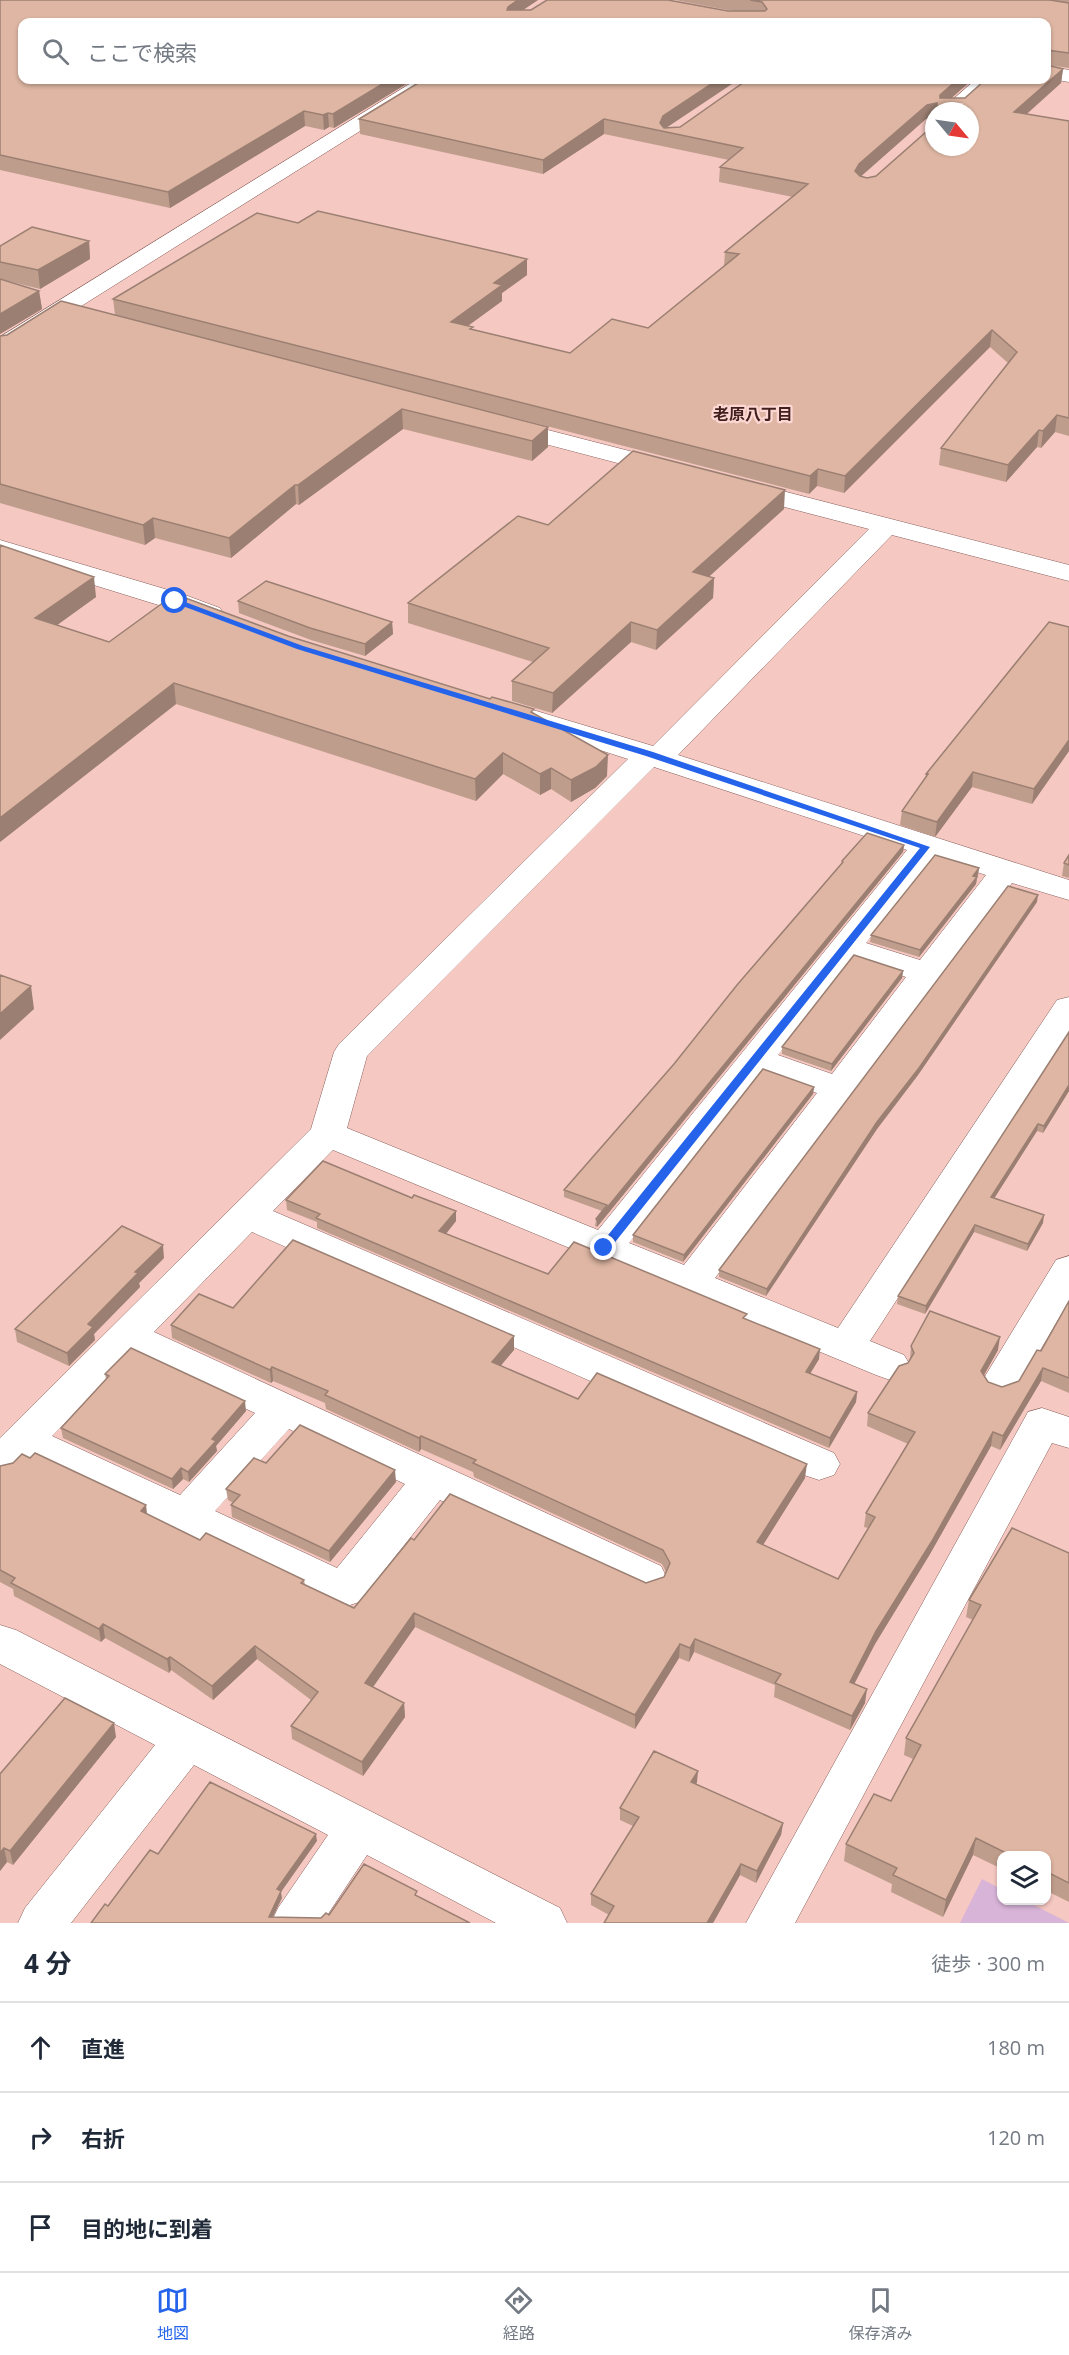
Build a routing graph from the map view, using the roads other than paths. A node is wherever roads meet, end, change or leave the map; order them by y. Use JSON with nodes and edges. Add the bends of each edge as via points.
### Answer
{"nodes":[{"id":1,"x":1051,"y":73,"type":"edge"},
{"id":2,"x":1069,"y":76,"type":"edge"},
{"id":3,"x":422,"y":84,"type":"edge"},
{"id":4,"x":981,"y":84,"type":"edge"},
{"id":5,"x":960,"y":102,"type":"edge"},
{"id":6,"x":35,"y":297,"type":"edge"},
{"id":7,"x":72,"y":310,"type":"junction"},
{"id":8,"x":0,"y":347,"type":"edge"},
{"id":9,"x":486,"y":421,"type":"edge"},
{"id":10,"x":887,"y":526,"type":"junction"},
{"id":11,"x":0,"y":548,"type":"edge"},
{"id":12,"x":1069,"y":573,"type":"edge"},
{"id":13,"x":237,"y":624,"type":"edge"},
{"id":14,"x":492,"y":706,"type":"edge"},
{"id":15,"x":654,"y":756,"type":"junction"},
{"id":16,"x":926,"y":847,"type":"junction"},
{"id":17,"x":1005,"y":871,"type":"junction"},
{"id":18,"x":1069,"y":890,"type":"edge"},
{"id":19,"x":846,"y":947,"type":"junction"},
{"id":20,"x":927,"y":974,"type":"junction"},
{"id":21,"x":1069,"y":1008,"type":"edge"},
{"id":22,"x":755,"y":1059,"type":"junction"},
{"id":23,"x":839,"y":1089,"type":"junction"},
{"id":24,"x":327,"y":1134,"type":"junction"},
{"id":25,"x":247,"y":1215,"type":"junction"},
{"id":26,"x":604,"y":1248,"type":"junction"},
{"id":27,"x":1069,"y":1269,"type":"edge"},
{"id":28,"x":690,"y":1284,"type":"junction"},
{"id":29,"x":126,"y":1336,"type":"junction"},
{"id":30,"x":846,"y":1347,"type":"junction"},
{"id":31,"x":890,"y":1365,"type":"dead end"},
{"id":32,"x":1001,"y":1383,"type":"dead end"},
{"id":33,"x":283,"y":1409,"type":"junction"},
{"id":34,"x":1069,"y":1433,"type":"edge"},
{"id":35,"x":12,"y":1451,"type":"edge"},
{"id":36,"x":819,"y":1464,"type":"dead end"},
{"id":37,"x":433,"y":1479,"type":"junction"},
{"id":38,"x":186,"y":1516,"type":"junction"},
{"id":39,"x":646,"y":1578,"type":"dead end"},
{"id":40,"x":0,"y":1643,"type":"edge"},
{"id":41,"x":187,"y":1739,"type":"junction"},
{"id":42,"x":359,"y":1828,"type":"junction"},
{"id":43,"x":534,"y":1921,"type":"edge"},
{"id":44,"x":42,"y":1923,"type":"edge"},
{"id":45,"x":295,"y":1923,"type":"edge"},
{"id":46,"x":770,"y":1923,"type":"edge"}],
"edges":[{"from":1,"to":2,"type":"street"},
{"from":3,"to":7,"type":"street"},
{"from":4,"to":5,"type":"street"},
{"from":6,"to":7,"type":"street"},
{"from":7,"to":8,"type":"street"},
{"from":9,"to":10,"type":"street"},
{"from":10,"to":12,"type":"street"},
{"from":10,"to":15,"type":"street"},
{"from":11,"to":13,"type":"street"},
{"from":14,"to":15,"type":"street"},
{"from":15,"to":16,"type":"street"},
{"from":15,"to":24,"type":"street","via":[[351,1052]]},
{"from":16,"to":17,"type":"street"},
{"from":16,"to":19,"type":"street"},
{"from":17,"to":18,"type":"street"},
{"from":17,"to":20,"type":"street"},
{"from":19,"to":20,"type":"street"},
{"from":19,"to":22,"type":"street"},
{"from":20,"to":23,"type":"street"},
{"from":21,"to":30,"type":"street"},
{"from":22,"to":23,"type":"street"},
{"from":22,"to":26,"type":"street"},
{"from":23,"to":28,"type":"street"},
{"from":24,"to":25,"type":"street"},
{"from":24,"to":26,"type":"street"},
{"from":25,"to":29,"type":"street"},
{"from":25,"to":36,"type":"street"},
{"from":26,"to":28,"type":"street"},
{"from":27,"to":32,"type":"street"},
{"from":28,"to":30,"type":"street"},
{"from":29,"to":33,"type":"street"},
{"from":29,"to":35,"type":"street"},
{"from":30,"to":31,"type":"street"},
{"from":33,"to":37,"type":"street"},
{"from":33,"to":38,"type":"street"},
{"from":34,"to":46,"type":"street","via":[[1042,1423]]},
{"from":35,"to":38,"type":"street"},
{"from":37,"to":38,"type":"street","via":[[344,1590]]},
{"from":37,"to":39,"type":"street"},
{"from":40,"to":41,"type":"street"},
{"from":41,"to":42,"type":"street"},
{"from":41,"to":44,"type":"street"},
{"from":42,"to":43,"type":"street"},
{"from":42,"to":45,"type":"street"}]}
